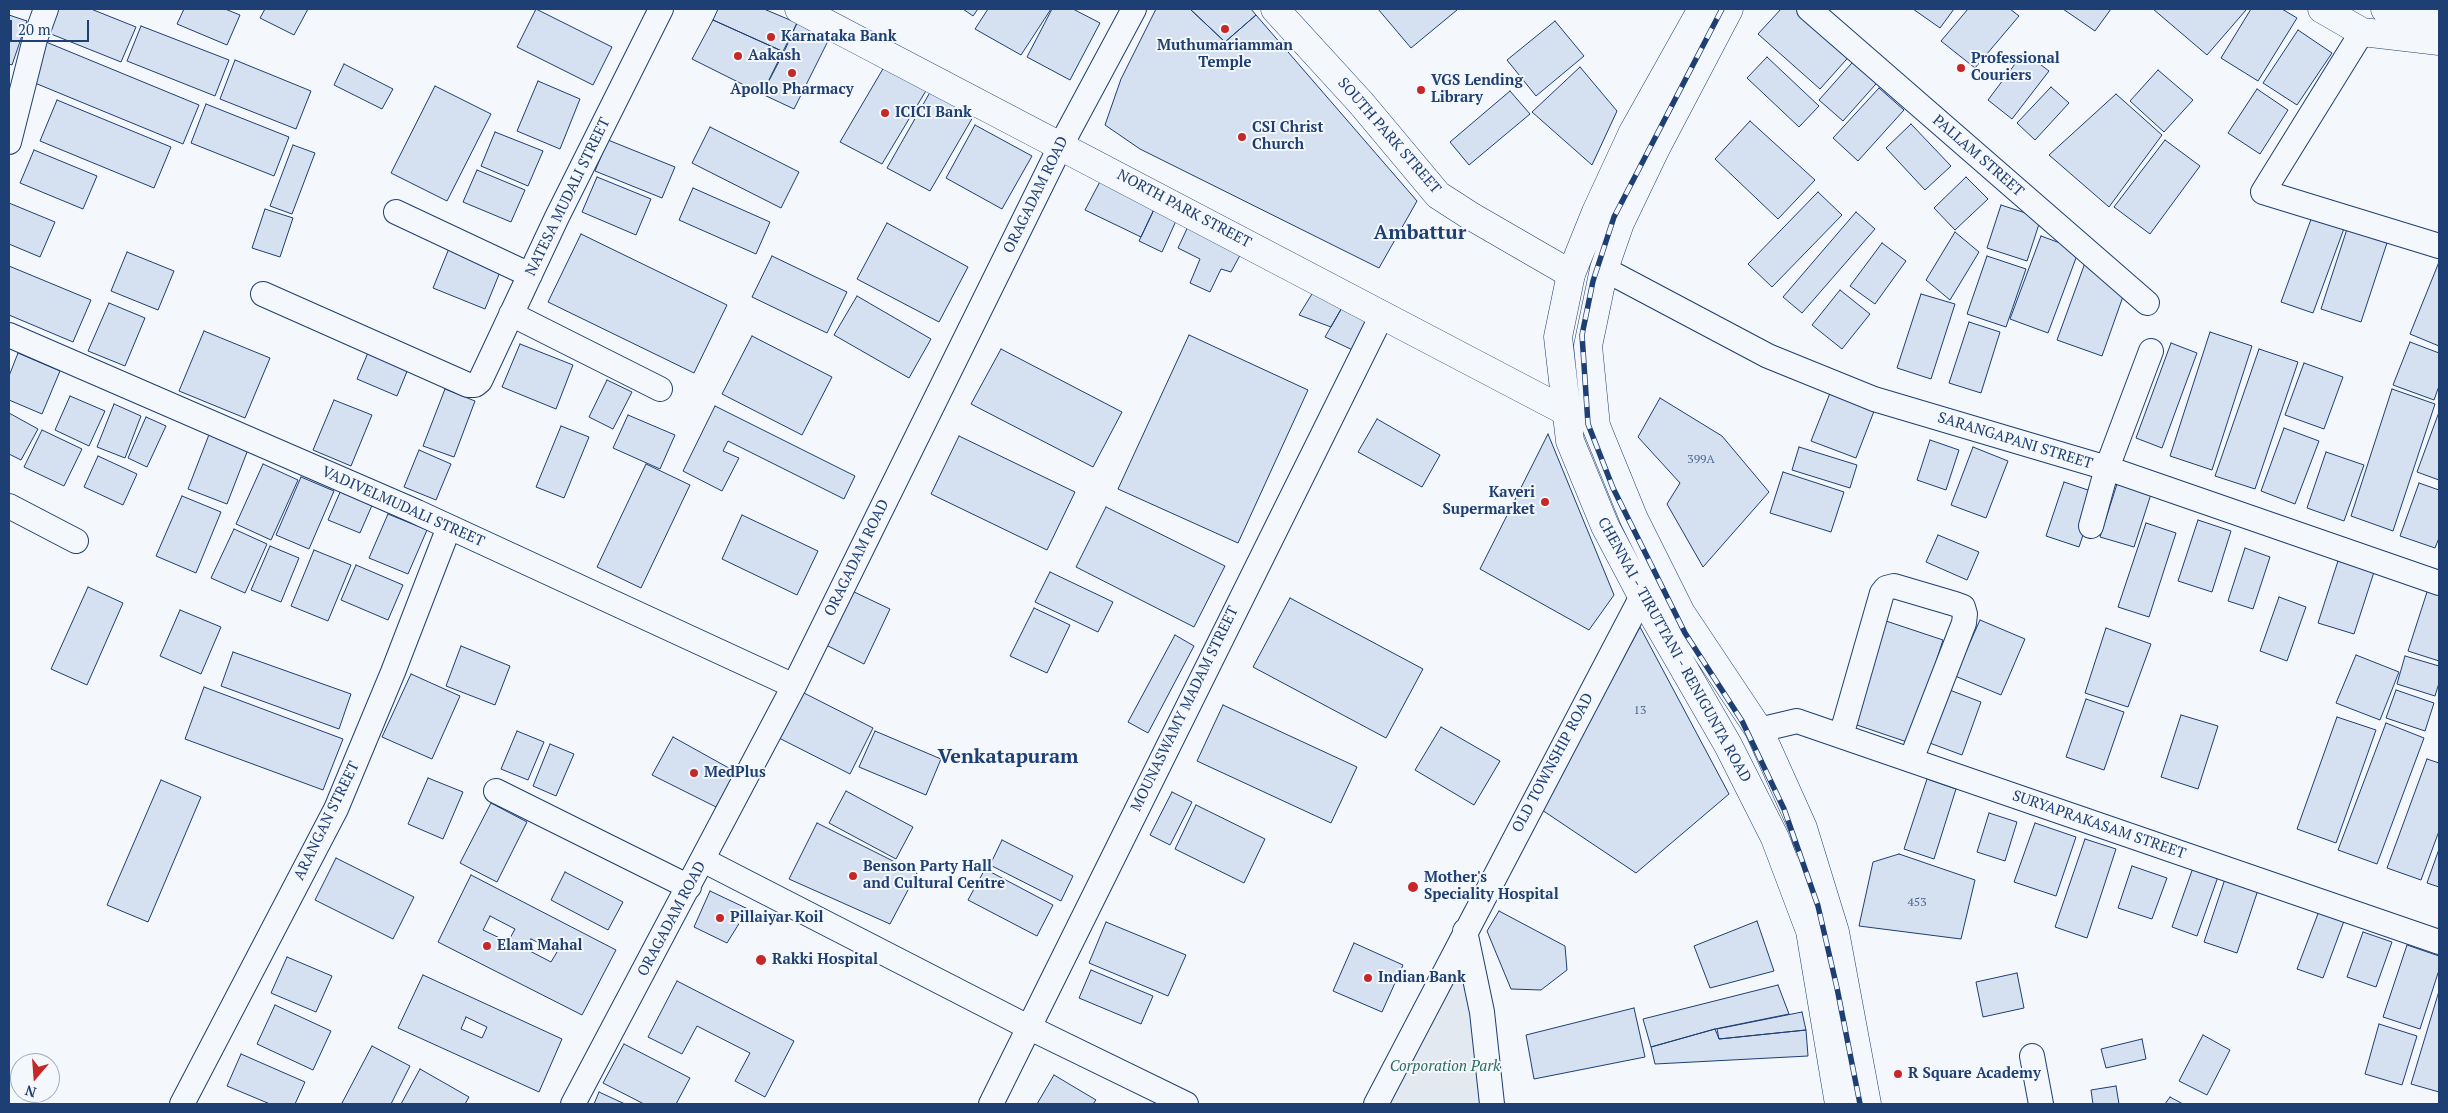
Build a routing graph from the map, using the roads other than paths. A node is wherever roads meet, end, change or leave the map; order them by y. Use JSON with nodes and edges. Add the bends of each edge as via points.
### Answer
{"nodes":[{"id":1,"x":46,"y":9,"type":"edge"},
{"id":2,"x":661,"y":9,"type":"edge"},
{"id":3,"x":799,"y":9,"type":"edge"},
{"id":4,"x":1134,"y":9,"type":"edge"},
{"id":5,"x":1275,"y":9,"type":"edge"},
{"id":6,"x":1702,"y":9,"type":"edge"},
{"id":7,"x":1729,"y":9,"type":"edge"},
{"id":8,"x":1809,"y":9,"type":"edge"},
{"id":9,"x":2322,"y":9,"type":"edge"},
{"id":10,"x":2385,"y":9,"type":"edge"},
{"id":11,"x":2439,"y":18,"type":"edge"},
{"id":12,"x":2362,"y":32,"type":"junction"},
{"id":13,"x":2428,"y":40,"type":"edge"},
{"id":14,"x":2439,"y":57,"type":"edge"},
{"id":15,"x":9,"y":142,"type":"edge"},
{"id":16,"x":1061,"y":145,"type":"junction"},
{"id":17,"x":396,"y":212,"type":"dead end"},
{"id":18,"x":2439,"y":246,"type":"edge"},
{"id":19,"x":1604,"y":269,"type":"junction"},
{"id":20,"x":1571,"y":274,"type":"junction"},
{"id":21,"x":530,"y":275,"type":"junction"},
{"id":22,"x":263,"y":294,"type":"dead end"},
{"id":23,"x":2147,"y":302,"type":"dead end"},
{"id":24,"x":511,"y":314,"type":"junction"},
{"id":25,"x":1382,"y":314,"type":"junction"},
{"id":26,"x":9,"y":335,"type":"edge"},
{"id":27,"x":2151,"y":351,"type":"dead end"},
{"id":28,"x":660,"y":389,"type":"dead end"},
{"id":29,"x":1567,"y":412,"type":"junction"},
{"id":30,"x":2107,"y":468,"type":"junction"},
{"id":31,"x":9,"y":506,"type":"edge"},
{"id":32,"x":2091,"y":526,"type":"dead end"},
{"id":33,"x":449,"y":527,"type":"junction"},
{"id":34,"x":76,"y":541,"type":"dead end"},
{"id":35,"x":2439,"y":582,"type":"edge"},
{"id":36,"x":1642,"y":596,"type":"junction"},
{"id":37,"x":794,"y":686,"type":"junction"},
{"id":38,"x":1758,"y":730,"type":"junction"},
{"id":39,"x":1841,"y":736,"type":"junction"},
{"id":40,"x":1911,"y":760,"type":"junction"},
{"id":41,"x":496,"y":791,"type":"dead end"},
{"id":42,"x":703,"y":860,"type":"junction"},
{"id":43,"x":689,"y":887,"type":"junction"},
{"id":44,"x":1465,"y":931,"type":"junction"},
{"id":45,"x":2439,"y":942,"type":"edge"},
{"id":46,"x":1028,"y":1027,"type":"junction"},
{"id":47,"x":2032,"y":1056,"type":"dead end"},
{"id":48,"x":182,"y":1104,"type":"edge"},
{"id":49,"x":572,"y":1104,"type":"edge"},
{"id":50,"x":991,"y":1104,"type":"edge"},
{"id":51,"x":1186,"y":1104,"type":"edge"},
{"id":52,"x":1376,"y":1104,"type":"edge"},
{"id":53,"x":1492,"y":1104,"type":"edge"},
{"id":54,"x":1840,"y":1104,"type":"edge"},
{"id":55,"x":1867,"y":1104,"type":"edge"},
{"id":56,"x":2041,"y":1104,"type":"edge"}],
"edges":[{"from":1,"to":15,"type":"street","via":[[35,39]]},
{"from":2,"to":21,"type":"street","name":"NATESA MUDALI STREET"},
{"from":3,"to":16,"type":"main road","name":"NORTH PARK STREET"},
{"from":4,"to":16,"type":"street","name":"ORAGADAM ROAD"},
{"from":5,"to":20,"type":"main road","name":"SOUTH PARK STREET","via":[[1361,102],[1438,195]]},
{"from":6,"to":20,"type":"main road","name":"CHENNAI - TIRUTTANI - RENIGUNTA ROAD","via":[[1633,132]]},
{"from":7,"to":19,"type":"main road","name":"CHENNAI - TIRUTTANI - RENIGUNTA ROAD","via":[[1656,148],[1620,223]]},
{"from":8,"to":23,"type":"street","name":"PALLAM STREET"},
{"from":9,"to":12,"type":"main road"},
{"from":10,"to":11,"type":"main road"},
{"from":12,"to":13,"type":"main road"},
{"from":12,"to":18,"type":"street","via":[[2263,192]]},
{"from":13,"to":14,"type":"street"},
{"from":16,"to":25,"type":"main road","name":"NORTH PARK STREET"},
{"from":16,"to":37,"type":"street","name":"ORAGADAM ROAD"},
{"from":17,"to":21,"type":"street"},
{"from":19,"to":30,"type":"street","name":"SARANGAPANI STREET","via":[[1768,356],[1874,398]]},
{"from":19,"to":38,"type":"main road","name":"CHENNAI - TIRUTTANI - RENIGUNTA ROAD","via":[[1588,346],[1596,426],[1634,520],[1681,613]]},
{"from":20,"to":29,"type":"main road","name":"CHENNAI - TIRUTTANI - RENIGUNTA ROAD","via":[[1558,337]]},
{"from":21,"to":24,"type":"street","name":"NATESA MUDALI STREET"},
{"from":22,"to":24,"type":"street","name":"NATESA MUDALI STREET","via":[[468,385],[480,381]]},
{"from":24,"to":28,"type":"street"},
{"from":25,"to":29,"type":"main road","name":"NORTH PARK STREET"},
{"from":25,"to":46,"type":"street","name":"MOUNASWAMY MADAM STREET"},
{"from":26,"to":33,"type":"street","name":"VADIVELMUDALI STREET"},
{"from":27,"to":30,"type":"street"},
{"from":29,"to":36,"type":"main road","name":"CHENNAI - TIRUTTANI - RENIGUNTA ROAD","via":[[1570,441],[1605,526]]},
{"from":30,"to":32,"type":"street"},
{"from":30,"to":35,"type":"street","name":"SARANGAPANI STREET"},
{"from":31,"to":34,"type":"street"},
{"from":33,"to":37,"type":"street","name":"VADIVELMUDALI STREET"},
{"from":33,"to":48,"type":"street","name":"ARANGAN STREET","via":[[336,808]]},
{"from":36,"to":44,"type":"street","name":"OLD TOWNSHIP ROAD"},
{"from":36,"to":54,"type":"main road","name":"CHENNAI - TIRUTTANI - RENIGUNTA ROAD","via":[[1728,745],[1775,838],[1810,931]]},
{"from":37,"to":42,"type":"street","name":"ORAGADAM ROAD"},
{"from":38,"to":39,"type":"street","name":"SURYAPRAKASAM STREET","via":[[1797,721]]},
{"from":38,"to":55,"type":"main road","name":"CHENNAI - TIRUTTANI - RENIGUNTA ROAD","via":[[1803,828],[1835,932]]},
{"from":39,"to":40,"type":"street","name":"SURYAPRAKASAM STREET"},
{"from":39,"to":40,"type":"street","via":[[1886,588],[1894,586],[1956,604],[1965,614],[1964,622]]},
{"from":40,"to":45,"type":"street","name":"SURYAPRAKASAM STREET"},
{"from":41,"to":43,"type":"street"},
{"from":42,"to":43,"type":"street","name":"ORAGADAM ROAD"},
{"from":42,"to":46,"type":"street"},
{"from":43,"to":49,"type":"street","name":"ORAGADAM ROAD"},
{"from":44,"to":52,"type":"street","name":"OLD TOWNSHIP ROAD"},
{"from":44,"to":53,"type":"street","via":[[1482,1012]]},
{"from":46,"to":50,"type":"street","name":"MOUNASWAMY MADAM STREET"},
{"from":46,"to":51,"type":"street"},
{"from":47,"to":56,"type":"street"}]}
